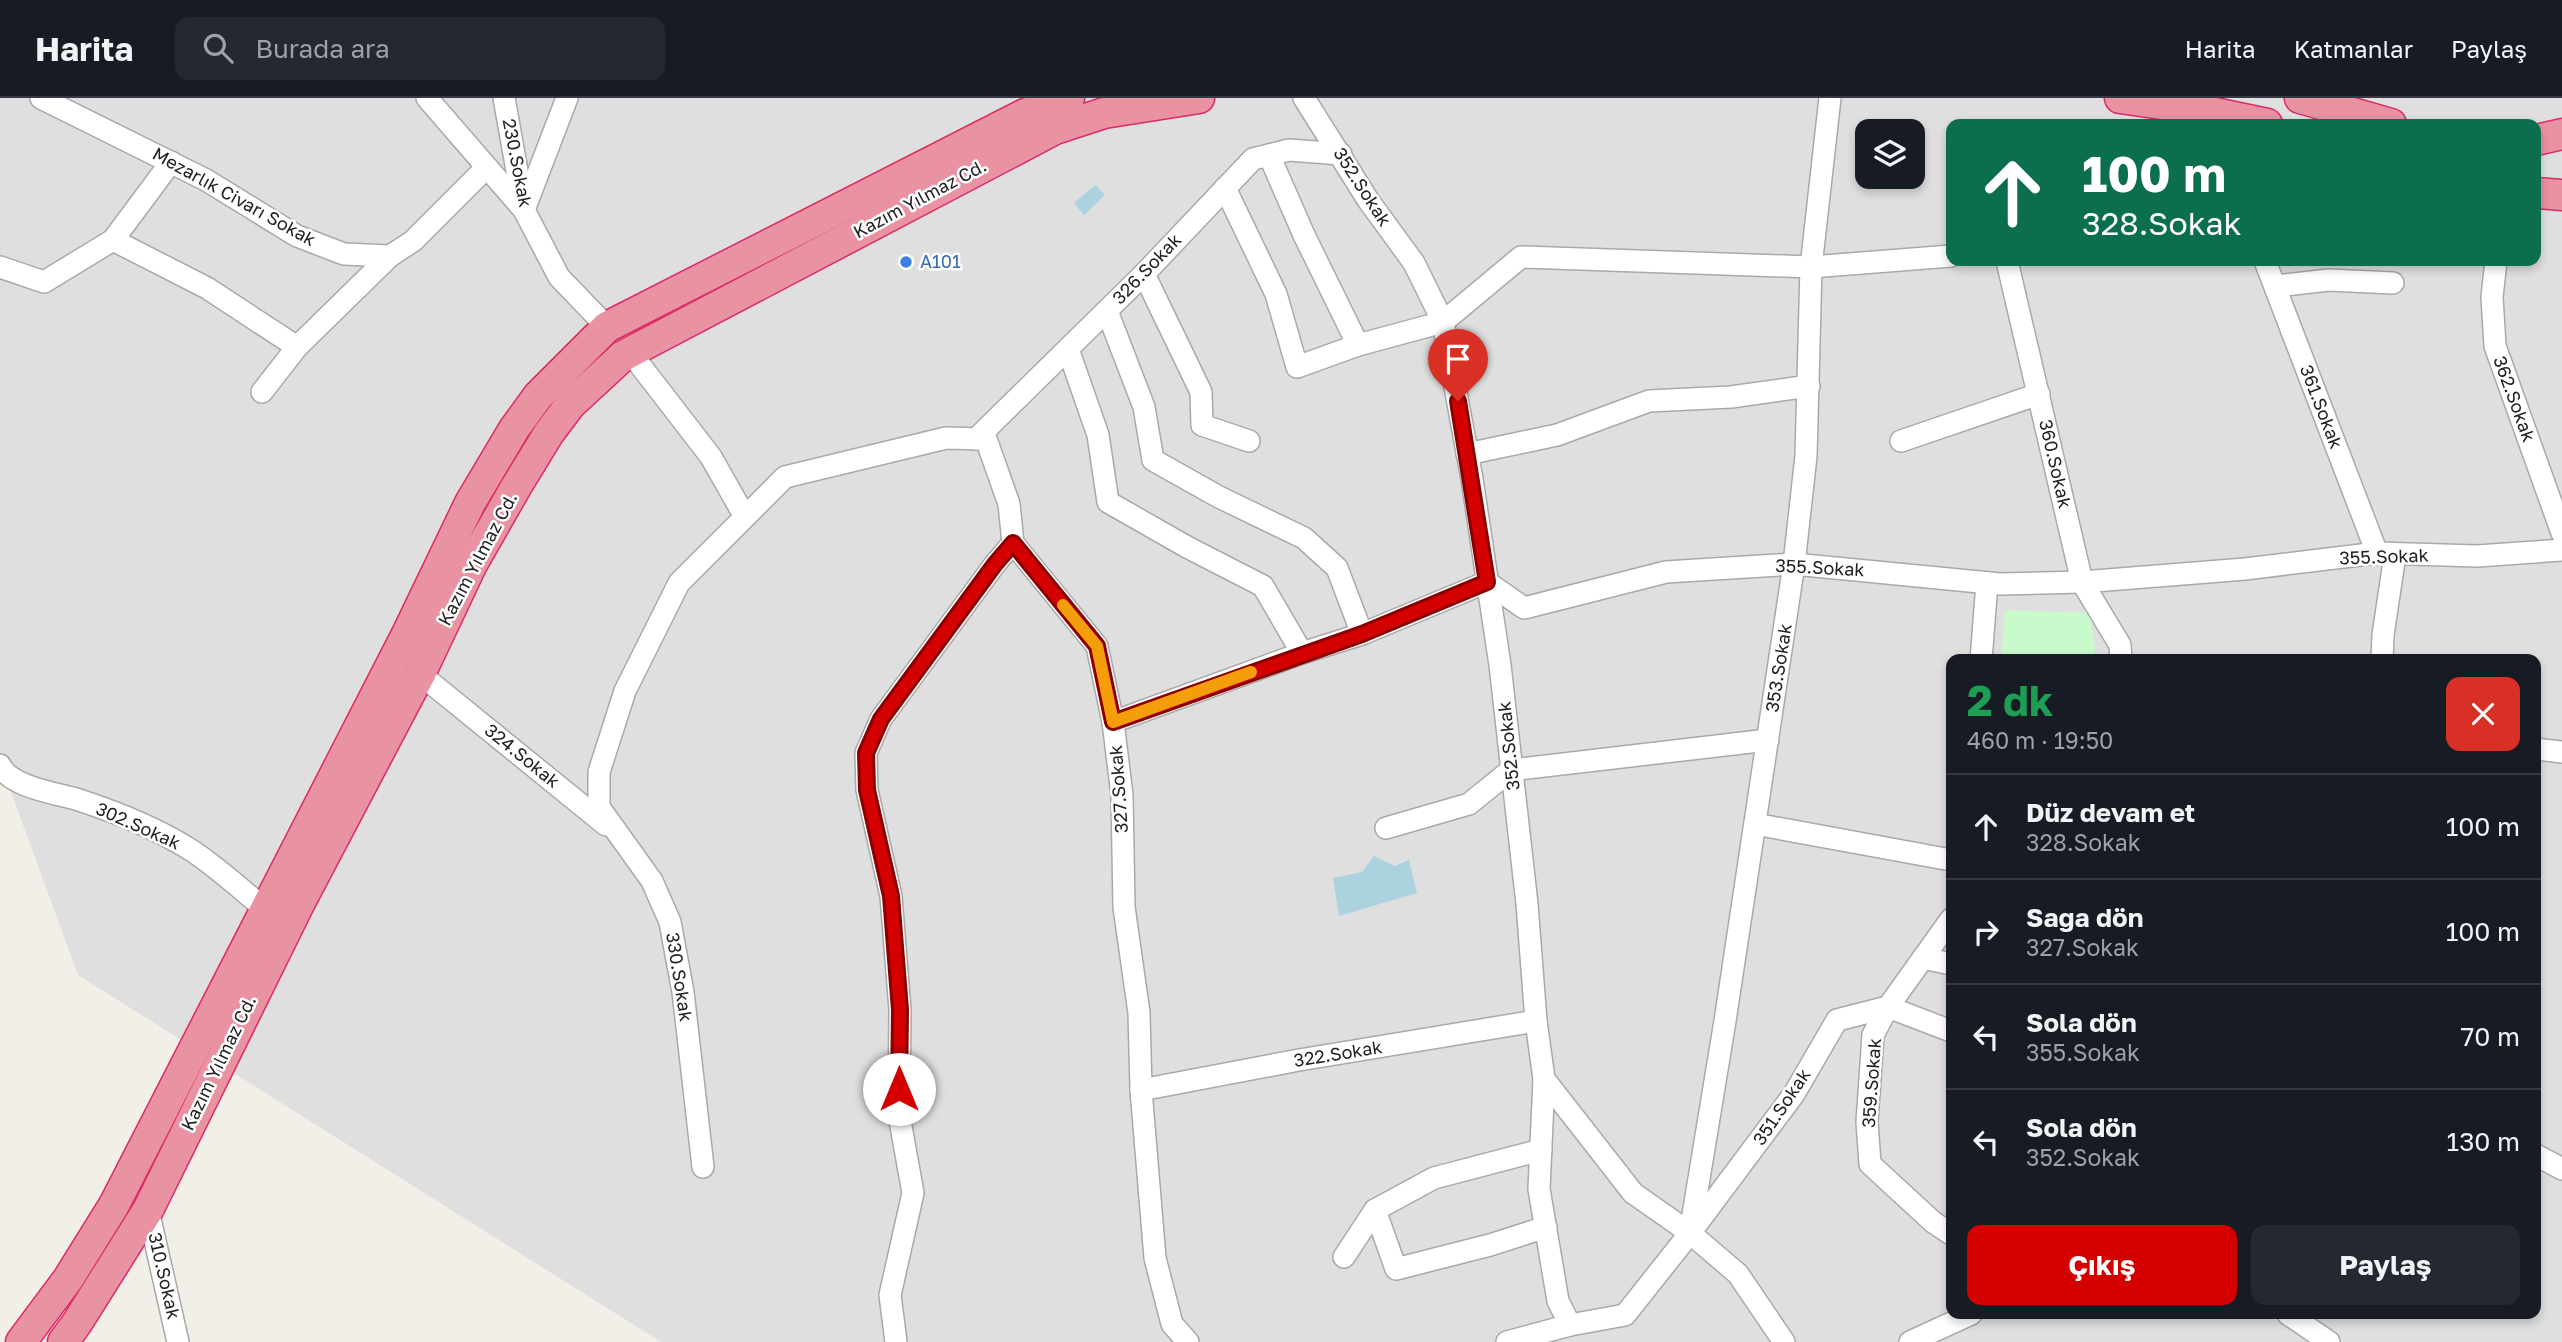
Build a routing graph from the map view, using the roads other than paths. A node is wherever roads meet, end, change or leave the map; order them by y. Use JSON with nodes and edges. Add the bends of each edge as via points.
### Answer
{"nodes":[{"id":1,"x":41,"y":98,"type":"edge"},
{"id":2,"x":427,"y":98,"type":"edge"},
{"id":3,"x":504,"y":98,"type":"edge"},
{"id":4,"x":567,"y":98,"type":"edge"},
{"id":5,"x":1069,"y":98,"type":"edge"},
{"id":6,"x":1199,"y":98,"type":"edge"},
{"id":7,"x":1304,"y":98,"type":"edge"},
{"id":8,"x":1830,"y":98,"type":"edge"},
{"id":9,"x":2120,"y":98,"type":"edge"},
{"id":10,"x":2300,"y":98,"type":"edge"},
{"id":11,"x":2209,"y":118,"type":"edge"},
{"id":12,"x":2374,"y":119,"type":"edge"},
{"id":13,"x":2562,"y":134,"type":"edge"},
{"id":14,"x":2541,"y":139,"type":"edge"},
{"id":15,"x":1341,"y":153,"type":"junction"},
{"id":16,"x":1269,"y":155,"type":"junction"},
{"id":17,"x":171,"y":162,"type":"junction"},
{"id":18,"x":486,"y":168,"type":"junction"},
{"id":19,"x":1225,"y":188,"type":"junction"},
{"id":20,"x":2541,"y":193,"type":"edge"},
{"id":21,"x":2562,"y":195,"type":"edge"},
{"id":22,"x":524,"y":210,"type":"junction"},
{"id":23,"x":113,"y":240,"type":"junction"},
{"id":24,"x":390,"y":256,"type":"junction"},
{"id":25,"x":1946,"y":256,"type":"edge"},
{"id":26,"x":2008,"y":266,"type":"edge"},
{"id":27,"x":2267,"y":266,"type":"edge"},
{"id":28,"x":2495,"y":266,"type":"edge"},
{"id":29,"x":0,"y":267,"type":"edge"},
{"id":30,"x":1811,"y":267,"type":"junction"},
{"id":31,"x":1143,"y":274,"type":"junction"},
{"id":32,"x":2393,"y":283,"type":"dead end"},
{"id":33,"x":2276,"y":286,"type":"junction"},
{"id":34,"x":1107,"y":310,"type":"junction"},
{"id":35,"x":1443,"y":322,"type":"junction"},
{"id":36,"x":607,"y":327,"type":"junction"},
{"id":37,"x":1358,"y":345,"type":"junction"},
{"id":38,"x":297,"y":346,"type":"junction"},
{"id":39,"x":1068,"y":349,"type":"junction"},
{"id":40,"x":630,"y":352,"type":"junction"},
{"id":41,"x":1809,"y":386,"type":"junction"},
{"id":42,"x":262,"y":393,"type":"dead end"},
{"id":43,"x":2039,"y":394,"type":"junction"},
{"id":44,"x":976,"y":439,"type":"junction"},
{"id":45,"x":1249,"y":441,"type":"dead end"},
{"id":46,"x":1901,"y":441,"type":"dead end"},
{"id":47,"x":1467,"y":454,"type":"junction"},
{"id":48,"x":745,"y":517,"type":"junction"},
{"id":49,"x":2562,"y":533,"type":"edge"},
{"id":50,"x":1013,"y":543,"type":"junction"},
{"id":51,"x":2562,"y":550,"type":"edge"},
{"id":52,"x":2386,"y":554,"type":"junction"},
{"id":53,"x":1794,"y":564,"type":"junction"},
{"id":54,"x":1487,"y":582,"type":"junction"},
{"id":55,"x":2082,"y":582,"type":"junction"},
{"id":56,"x":1987,"y":583,"type":"junction"},
{"id":57,"x":1362,"y":634,"type":"junction"},
{"id":58,"x":1302,"y":653,"type":"junction"},
{"id":59,"x":1982,"y":654,"type":"edge"},
{"id":60,"x":2121,"y":654,"type":"edge"},
{"id":61,"x":2382,"y":654,"type":"edge"},
{"id":62,"x":420,"y":674,"type":"junction"},
{"id":63,"x":1113,"y":722,"type":"junction"},
{"id":64,"x":1768,"y":740,"type":"junction"},
{"id":65,"x":2541,"y":749,"type":"edge"},
{"id":66,"x":2562,"y":752,"type":"edge"},
{"id":67,"x":0,"y":765,"type":"edge"},
{"id":68,"x":1511,"y":770,"type":"junction"},
{"id":69,"x":1755,"y":824,"type":"junction"},
{"id":70,"x":1386,"y":828,"type":"dead end"},
{"id":71,"x":624,"y":839,"type":"junction"},
{"id":72,"x":1946,"y":859,"type":"edge"},
{"id":73,"x":265,"y":909,"type":"junction"},
{"id":74,"x":1946,"y":926,"type":"edge"},
{"id":75,"x":1923,"y":958,"type":"junction"},
{"id":76,"x":1946,"y":963,"type":"edge"},
{"id":77,"x":1888,"y":1007,"type":"junction"},
{"id":78,"x":1536,"y":1021,"type":"junction"},
{"id":79,"x":1946,"y":1029,"type":"edge"},
{"id":80,"x":1544,"y":1079,"type":"junction"},
{"id":81,"x":1141,"y":1090,"type":"junction"},
{"id":82,"x":1541,"y":1150,"type":"junction"},
{"id":83,"x":2541,"y":1158,"type":"edge"},
{"id":84,"x":703,"y":1167,"type":"dead end"},
{"id":85,"x":2562,"y":1169,"type":"edge"},
{"id":86,"x":148,"y":1210,"type":"junction"},
{"id":87,"x":1375,"y":1210,"type":"junction"},
{"id":88,"x":1546,"y":1227,"type":"junction"},
{"id":89,"x":1946,"y":1231,"type":"edge"},
{"id":90,"x":1690,"y":1233,"type":"junction"},
{"id":91,"x":1344,"y":1257,"type":"dead end"},
{"id":92,"x":1960,"y":1319,"type":"edge"},
{"id":93,"x":2295,"y":1319,"type":"edge"},
{"id":94,"x":1570,"y":1325,"type":"junction"},
{"id":95,"x":21,"y":1342,"type":"edge"},
{"id":96,"x":63,"y":1342,"type":"edge"},
{"id":97,"x":178,"y":1342,"type":"edge"},
{"id":98,"x":896,"y":1342,"type":"edge"},
{"id":99,"x":1188,"y":1342,"type":"edge"},
{"id":100,"x":1507,"y":1342,"type":"edge"},
{"id":101,"x":1784,"y":1342,"type":"edge"},
{"id":102,"x":1910,"y":1342,"type":"edge"},
{"id":103,"x":2329,"y":1342,"type":"edge"}],
"edges":[{"from":1,"to":17,"type":"street","name":"Mezarlık Civarı Sokak"},
{"from":2,"to":18,"type":"street"},
{"from":3,"to":22,"type":"street","name":"230.Sokak"},
{"from":4,"to":22,"type":"street"},
{"from":5,"to":36,"type":"highway","name":"Kazım Yılmaz Cd.","via":[[1024,114]]},
{"from":6,"to":40,"type":"highway","name":"Kazım Yılmaz Cd.","via":[[1104,113],[1055,128]]},
{"from":7,"to":15,"type":"street","name":"352.Sokak"},
{"from":8,"to":30,"type":"street","name":"353.Sokak"},
{"from":9,"to":11,"type":"highway"},
{"from":10,"to":12,"type":"highway"},
{"from":13,"to":14,"type":"highway"},
{"from":15,"to":16,"type":"street","name":"326.Sokak","via":[[1289,150]]},
{"from":15,"to":35,"type":"street","name":"352.Sokak","via":[[1414,263]]},
{"from":16,"to":19,"type":"street","name":"326.Sokak","via":[[1253,159]]},
{"from":16,"to":37,"type":"street"},
{"from":17,"to":23,"type":"street"},
{"from":17,"to":24,"type":"street","name":"Mezarlık Civarı Sokak","via":[[297,236],[344,254]]},
{"from":18,"to":22,"type":"street"},
{"from":18,"to":24,"type":"street","via":[[412,241]]},
{"from":19,"to":31,"type":"street","name":"326.Sokak"},
{"from":19,"to":37,"type":"street","via":[[1276,294],[1297,367]]},
{"from":20,"to":21,"type":"highway"},
{"from":22,"to":36,"type":"street","name":"230.Sokak","via":[[559,277]]},
{"from":23,"to":29,"type":"street","via":[[44,282]]},
{"from":23,"to":38,"type":"street","via":[[207,288]]},
{"from":24,"to":38,"type":"street"},
{"from":25,"to":30,"type":"street"},
{"from":26,"to":43,"type":"street","name":"360.Sokak"},
{"from":27,"to":33,"type":"street","name":"361.Sokak"},
{"from":28,"to":49,"type":"street","name":"362.Sokak","via":[[2495,346]]},
{"from":30,"to":35,"type":"street","via":[[1521,257]]},
{"from":30,"to":41,"type":"street","name":"353.Sokak"},
{"from":31,"to":34,"type":"street","name":"326.Sokak"},
{"from":31,"to":45,"type":"street","via":[[1201,392],[1202,425]]},
{"from":32,"to":33,"type":"street","via":[[2329,280]]},
{"from":33,"to":52,"type":"street","name":"361.Sokak"},
{"from":34,"to":39,"type":"street","name":"326.Sokak"},
{"from":34,"to":57,"type":"street","via":[[1144,407],[1153,460],[1304,538],[1337,568]]},
{"from":35,"to":37,"type":"street"},
{"from":35,"to":47,"type":"street","name":"352.Sokak"},
{"from":36,"to":73,"type":"highway","name":"Kazım Yılmaz Cd.","via":[[538,396],[513,429],[470,503]]},
{"from":38,"to":42,"type":"street"},
{"from":39,"to":44,"type":"street","name":"326.Sokak"},
{"from":39,"to":58,"type":"street","via":[[1098,435],[1108,502],[1263,586]]},
{"from":40,"to":48,"type":"street","via":[[711,457]]},
{"from":40,"to":62,"type":"highway","name":"Kazım Yılmaz Cd.","via":[[570,405],[549,433],[472,564]]},
{"from":41,"to":47,"type":"street","via":[[1731,397],[1649,401],[1556,435]]},
{"from":41,"to":53,"type":"street","name":"353.Sokak"},
{"from":43,"to":46,"type":"street"},
{"from":43,"to":55,"type":"street","name":"360.Sokak"},
{"from":44,"to":48,"type":"street","via":[[946,438],[785,477]]},
{"from":44,"to":50,"type":"street","via":[[986,439],[1009,504]]},
{"from":47,"to":54,"type":"street","name":"352.Sokak"},
{"from":48,"to":71,"type":"street","name":"330.Sokak","via":[[679,583],[625,691],[599,772],[599,807]]},
{"from":50,"to":63,"type":"street","name":"327.Sokak","via":[[1097,646]]},
{"from":50,"to":98,"type":"street","via":[[881,719],[866,753],[867,790],[891,896],[900,1010],[899,1115],[913,1193],[890,1295]]},
{"from":51,"to":52,"type":"street","name":"355.Sokak","via":[[2477,556]]},
{"from":52,"to":55,"type":"street","name":"355.Sokak"},
{"from":52,"to":61,"type":"street","name":"361.Sokak"},
{"from":53,"to":54,"type":"street","name":"355.Sokak","via":[[1667,572],[1524,608]]},
{"from":53,"to":56,"type":"street","name":"355.Sokak"},
{"from":53,"to":64,"type":"street","name":"353.Sokak"},
{"from":54,"to":57,"type":"street"},
{"from":54,"to":68,"type":"street","name":"352.Sokak"},
{"from":55,"to":56,"type":"street","name":"355.Sokak"},
{"from":55,"to":60,"type":"street","name":"360.Sokak","via":[[2120,645]]},
{"from":56,"to":59,"type":"street"},
{"from":57,"to":58,"type":"street"},
{"from":58,"to":63,"type":"street"},
{"from":62,"to":71,"type":"street","name":"324.Sokak"},
{"from":62,"to":86,"type":"highway","name":"Kazım Yılmaz Cd.","via":[[300,902]]},
{"from":63,"to":81,"type":"street","name":"327.Sokak","via":[[1122,795],[1124,908],[1139,1013]]},
{"from":64,"to":68,"type":"street"},
{"from":64,"to":69,"type":"street","name":"353.Sokak"},
{"from":65,"to":66,"type":"street"},
{"from":67,"to":73,"type":"street","name":"302.Sokak","via":[[32,788],[77,799],[142,824],[194,852]]},
{"from":68,"to":70,"type":"street","via":[[1469,804]]},
{"from":68,"to":78,"type":"street","name":"352.Sokak"},
{"from":69,"to":72,"type":"street"},
{"from":69,"to":90,"type":"street","name":"353.Sokak"},
{"from":71,"to":84,"type":"street","name":"330.Sokak","via":[[652,880],[670,922]]},
{"from":73,"to":95,"type":"highway","name":"Kazım Yılmaz Cd.","via":[[114,1205],[68,1279]]},
{"from":74,"to":75,"type":"street","name":"359.Sokak"},
{"from":75,"to":76,"type":"street"},
{"from":75,"to":77,"type":"street","name":"359.Sokak"},
{"from":77,"to":79,"type":"street"},
{"from":77,"to":89,"type":"street","name":"359.Sokak","via":[[1873,1035],[1867,1122],[1870,1164]]},
{"from":77,"to":90,"type":"street","name":"351.Sokak","via":[[1837,1020],[1794,1094]]},
{"from":78,"to":80,"type":"street","name":"352.Sokak"},
{"from":78,"to":81,"type":"street","name":"322.Sokak"},
{"from":80,"to":82,"type":"street","name":"352.Sokak"},
{"from":80,"to":90,"type":"street","via":[[1633,1193]]},
{"from":81,"to":99,"type":"street","name":"327.Sokak","via":[[1154,1258],[1172,1324]]},
{"from":82,"to":87,"type":"street","via":[[1434,1178]]},
{"from":82,"to":88,"type":"street","name":"352.Sokak","via":[[1539,1189]]},
{"from":83,"to":85,"type":"street"},
{"from":86,"to":96,"type":"highway","name":"Kazım Yılmaz Cd."},
{"from":86,"to":97,"type":"street","name":"310.Sokak"},
{"from":87,"to":88,"type":"street","via":[[1396,1269]]},
{"from":87,"to":91,"type":"street"},
{"from":88,"to":94,"type":"street","name":"352.Sokak","via":[[1558,1301]]},
{"from":90,"to":94,"type":"street","name":"351.Sokak","via":[[1625,1315]]},
{"from":90,"to":101,"type":"street","via":[[1738,1274]]},
{"from":92,"to":102,"type":"street"},
{"from":93,"to":103,"type":"street"},
{"from":94,"to":100,"type":"street","name":"351.Sokak"}]}
